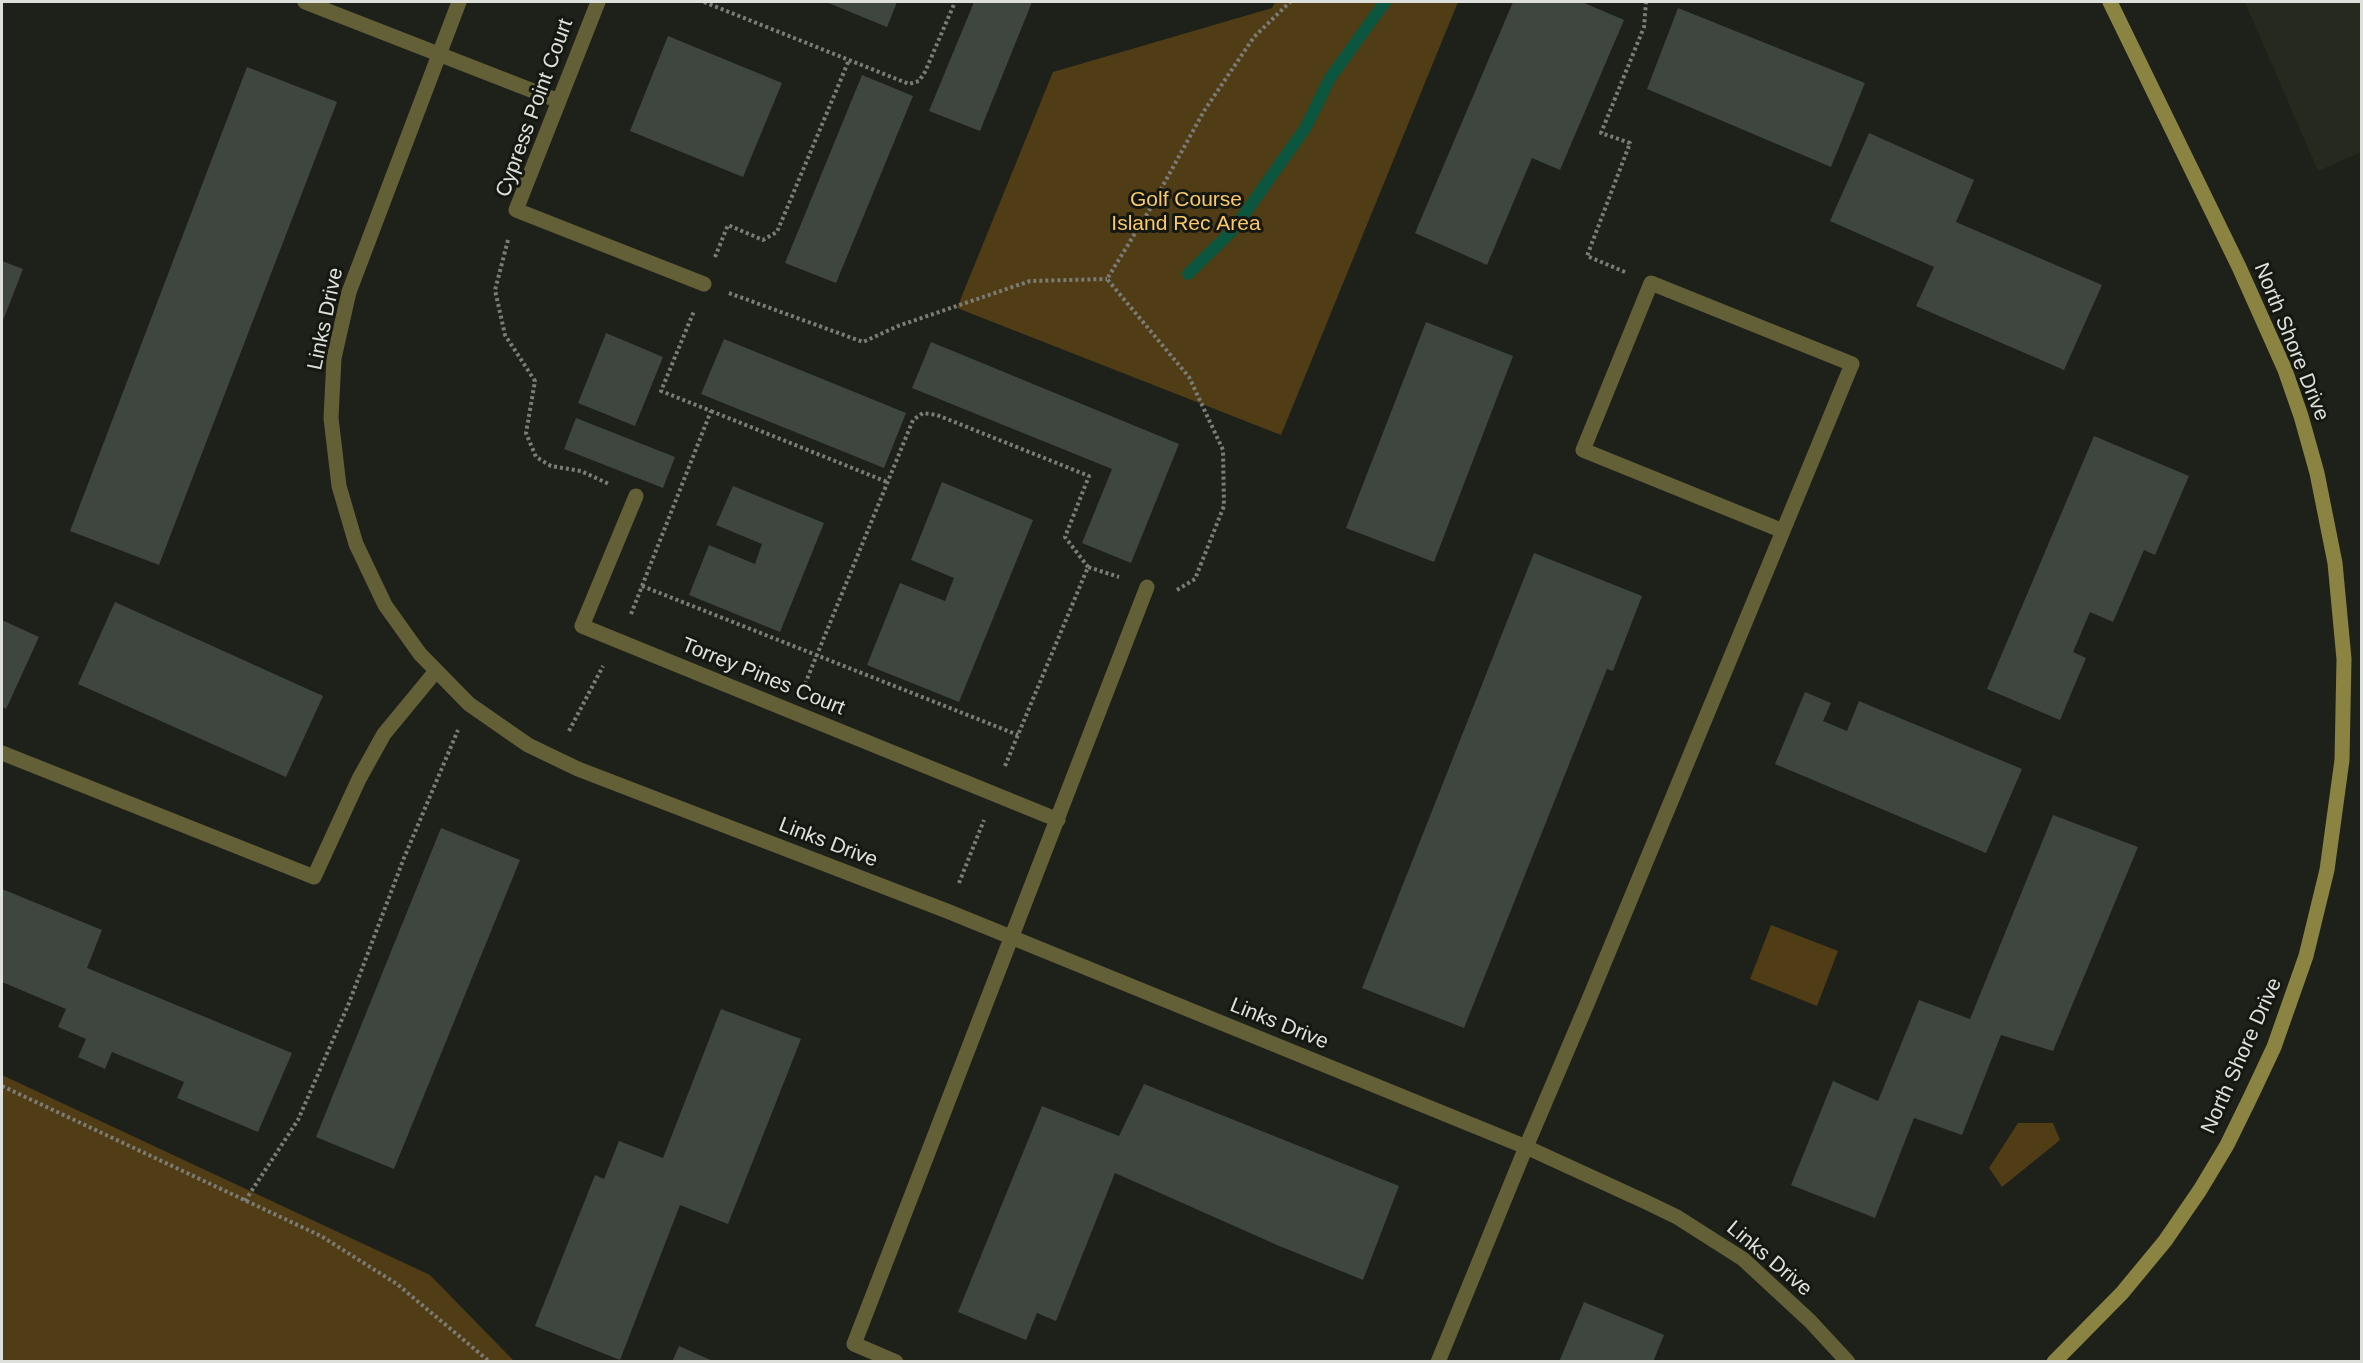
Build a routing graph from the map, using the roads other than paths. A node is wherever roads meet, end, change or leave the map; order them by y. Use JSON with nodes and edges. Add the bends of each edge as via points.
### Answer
{"nodes":[{"id":1,"x":459,"y":2,"type":"edge"},
{"id":2,"x":598,"y":2,"type":"edge"},
{"id":3,"x":2110,"y":2,"type":"edge"},
{"id":4,"x":312,"y":3,"type":"edge"},
{"id":5,"x":439,"y":55,"type":"junction"},
{"id":6,"x":559,"y":101,"type":"junction"},
{"id":7,"x":704,"y":284,"type":"road end"},
{"id":8,"x":636,"y":496,"type":"road end"},
{"id":9,"x":1783,"y":531,"type":"junction"},
{"id":10,"x":1147,"y":587,"type":"road end"},
{"id":11,"x":436,"y":671,"type":"junction"},
{"id":12,"x":2,"y":753,"type":"edge"},
{"id":13,"x":1058,"y":820,"type":"junction"},
{"id":14,"x":1012,"y":938,"type":"junction"},
{"id":15,"x":1526,"y":1147,"type":"junction"},
{"id":16,"x":896,"y":1362,"type":"edge"},
{"id":17,"x":1438,"y":1362,"type":"edge"},
{"id":18,"x":1848,"y":1362,"type":"edge"},
{"id":19,"x":2054,"y":1362,"type":"edge"}],
"edges":[{"from":1,"to":5,"type":"street","name":"Links Drive"},
{"from":2,"to":6,"type":"street","name":"Cypress Point Court"},
{"from":3,"to":19,"type":"street","name":"North Shore Drive","via":[[2239,267],[2301,416],[2335,563],[2344,659],[2342,760],[2327,870],[2306,956],[2278,1037],[2252,1096],[2200,1190],[2165,1241],[2122,1293]]},
{"from":4,"to":5,"type":"street"},
{"from":5,"to":6,"type":"street"},
{"from":5,"to":11,"type":"street","name":"Links Drive","via":[[349,292],[334,358],[331,418],[339,486],[356,544],[385,605]]},
{"from":6,"to":7,"type":"street","name":"Cypress Point Court","via":[[516,210]]},
{"from":8,"to":13,"type":"street","name":"Torrey Pines Court","via":[[582,626]]},
{"from":9,"to":9,"type":"street","via":[[1852,364],[1651,283],[1583,450]]},
{"from":9,"to":15,"type":"street"},
{"from":10,"to":13,"type":"street"},
{"from":11,"to":12,"type":"street","via":[[384,734],[314,877]]},
{"from":11,"to":14,"type":"street","name":"Links Drive","via":[[469,704],[528,745],[578,770]]},
{"from":13,"to":14,"type":"street"},
{"from":14,"to":15,"type":"street","name":"Links Drive"},
{"from":14,"to":16,"type":"street","via":[[854,1344]]},
{"from":15,"to":17,"type":"street"},
{"from":15,"to":18,"type":"street","name":"Links Drive","via":[[1677,1217],[1728,1248],[1772,1285]]}]}
